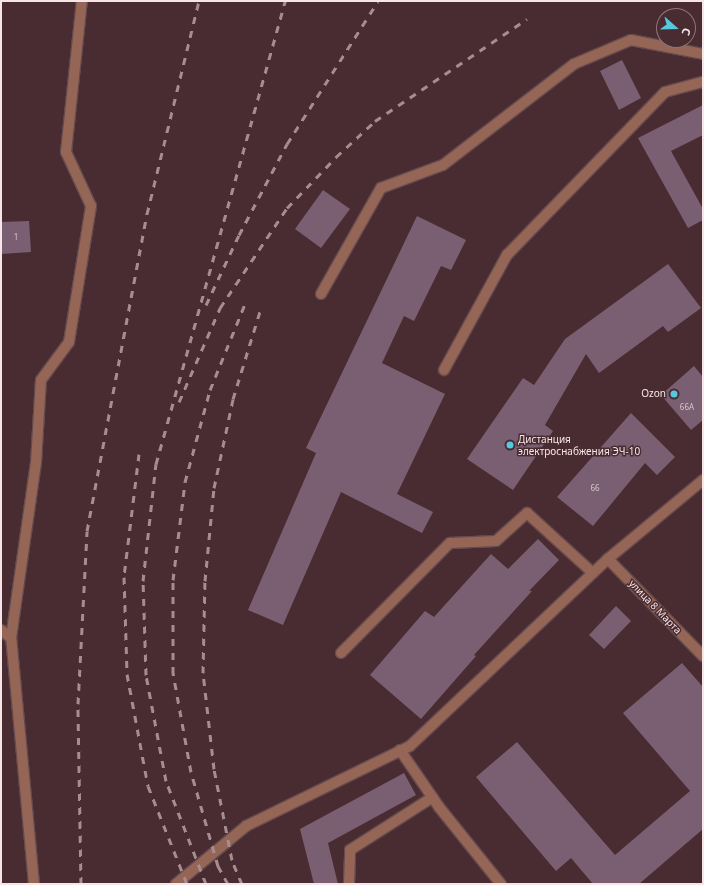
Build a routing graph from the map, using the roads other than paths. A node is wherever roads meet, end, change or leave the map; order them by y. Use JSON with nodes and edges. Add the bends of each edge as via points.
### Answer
{"nodes":[{"id":1,"x":82,"y":1,"type":"edge"},
{"id":2,"x":703,"y":54,"type":"edge"},
{"id":3,"x":703,"y":82,"type":"edge"},
{"id":4,"x":321,"y":294,"type":"dead end"},
{"id":5,"x":444,"y":370,"type":"dead end"},
{"id":6,"x":703,"y":480,"type":"edge"},
{"id":7,"x":608,"y":559,"type":"junction"},
{"id":8,"x":592,"y":573,"type":"junction"},
{"id":9,"x":1,"y":630,"type":"edge"},
{"id":10,"x":11,"y":638,"type":"junction"},
{"id":11,"x":341,"y":653,"type":"dead end"},
{"id":12,"x":703,"y":656,"type":"edge"},
{"id":13,"x":400,"y":750,"type":"junction"},
{"id":14,"x":433,"y":797,"type":"junction"},
{"id":15,"x":34,"y":884,"type":"edge"},
{"id":16,"x":176,"y":884,"type":"edge"},
{"id":17,"x":349,"y":884,"type":"edge"},
{"id":18,"x":501,"y":884,"type":"edge"}],
"edges":[{"from":1,"to":10,"type":"street","via":[[66,152],[91,206],[69,342],[41,380],[36,463]]},
{"from":2,"to":4,"type":"street","via":[[631,40],[574,64],[443,165],[381,188]]},
{"from":3,"to":5,"type":"street","via":[[665,92],[507,254]]},
{"from":6,"to":7,"type":"street"},
{"from":7,"to":8,"type":"street"},
{"from":7,"to":12,"type":"street","name":"улица 8 Марта"},
{"from":8,"to":11,"type":"street","via":[[527,513],[496,541],[450,543]]},
{"from":8,"to":13,"type":"street","via":[[410,746]]},
{"from":9,"to":10,"type":"street"},
{"from":10,"to":15,"type":"street"},
{"from":13,"to":14,"type":"street"},
{"from":13,"to":16,"type":"street","via":[[246,826]]},
{"from":14,"to":17,"type":"street","via":[[350,850]]},
{"from":14,"to":18,"type":"street"}]}
